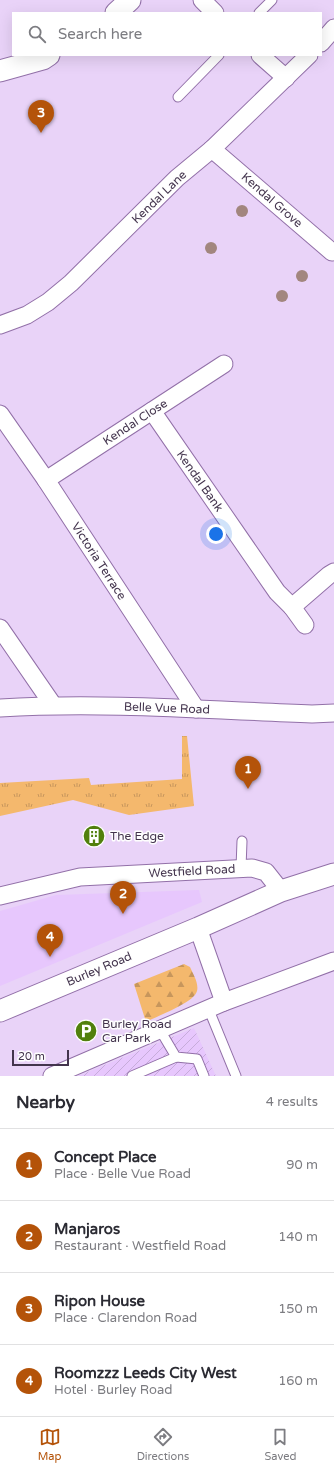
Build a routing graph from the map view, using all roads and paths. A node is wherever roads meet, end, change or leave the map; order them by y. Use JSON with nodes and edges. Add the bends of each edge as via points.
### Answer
{"nodes":[{"id":1,"x":130,"y":0,"type":"edge"},
{"id":2,"x":202,"y":0,"type":"edge"},
{"id":3,"x":272,"y":0,"type":"edge"},
{"id":4,"x":117,"y":12,"type":"edge"},
{"id":5,"x":214,"y":12,"type":"edge"},
{"id":6,"x":261,"y":12,"type":"edge"},
{"id":7,"x":334,"y":28,"type":"edge"},
{"id":8,"x":322,"y":42,"type":"edge"},
{"id":9,"x":47,"y":56,"type":"edge"},
{"id":10,"x":218,"y":56,"type":"edge"},
{"id":11,"x":261,"y":56,"type":"edge"},
{"id":12,"x":308,"y":56,"type":"edge"},
{"id":13,"x":0,"y":71,"type":"edge"},
{"id":14,"x":286,"y":78,"type":"junction"},
{"id":15,"x":178,"y":96,"type":"dead end"},
{"id":16,"x":212,"y":149,"type":"junction"},
{"id":17,"x":332,"y":252,"type":"dead end"},
{"id":18,"x":0,"y":325,"type":"edge"},
{"id":19,"x":224,"y":364,"type":"dead end"},
{"id":20,"x":152,"y":411,"type":"junction"},
{"id":21,"x":0,"y":414,"type":"edge"},
{"id":22,"x":46,"y":480,"type":"junction"},
{"id":23,"x":334,"y":572,"type":"edge"},
{"id":24,"x":292,"y":608,"type":"junction"},
{"id":25,"x":306,"y":625,"type":"dead end"},
{"id":26,"x":0,"y":628,"type":"edge"},
{"id":27,"x":53,"y":705,"type":"junction"},
{"id":28,"x":0,"y":708,"type":"edge"},
{"id":29,"x":196,"y":709,"type":"junction"},
{"id":30,"x":334,"y":713,"type":"edge"},
{"id":31,"x":242,"y":841,"type":"dead end"},
{"id":32,"x":241,"y":868,"type":"junction"},
{"id":33,"x":334,"y":874,"type":"edge"},
{"id":34,"x":281,"y":891,"type":"junction"},
{"id":35,"x":0,"y":896,"type":"edge"},
{"id":36,"x":198,"y":928,"type":"junction"},
{"id":37,"x":334,"y":961,"type":"edge"},
{"id":38,"x":217,"y":1006,"type":"junction"},
{"id":39,"x":0,"y":1011,"type":"edge"},
{"id":40,"x":160,"y":1030,"type":"junction"},
{"id":41,"x":176,"y":1057,"type":"junction"},
{"id":42,"x":52,"y":1076,"type":"edge"},
{"id":43,"x":132,"y":1076,"type":"edge"},
{"id":44,"x":204,"y":1076,"type":"edge"},
{"id":45,"x":236,"y":1076,"type":"edge"}],
"edges":[{"from":1,"to":4,"type":"street"},
{"from":2,"to":5,"type":"street"},
{"from":3,"to":6,"type":"lane"},
{"from":7,"to":8,"type":"street"},
{"from":9,"to":13,"type":"street"},
{"from":10,"to":15,"type":"lane"},
{"from":11,"to":14,"type":"street"},
{"from":12,"to":14,"type":"street","name":"Kendal Lane"},
{"from":14,"to":16,"type":"street","name":"Kendal Lane"},
{"from":16,"to":17,"type":"street","name":"Kendal Grove"},
{"from":16,"to":18,"type":"street","name":"Kendal Lane","via":[[177,178],[71,283],[48,302],[26,315]]},
{"from":19,"to":20,"type":"street","name":"Kendal Close"},
{"from":20,"to":22,"type":"street","name":"Kendal Close"},
{"from":20,"to":24,"type":"street","name":"Kendal Bank","via":[[277,592]]},
{"from":21,"to":22,"type":"street","name":"Victoria Terrace"},
{"from":22,"to":29,"type":"street","name":"Victoria Terrace"},
{"from":23,"to":24,"type":"street"},
{"from":24,"to":25,"type":"street","name":"Kendal Bank"},
{"from":26,"to":27,"type":"street"},
{"from":27,"to":28,"type":"street","name":"Belle Vue Road"},
{"from":27,"to":29,"type":"street","name":"Belle Vue Road"},
{"from":29,"to":30,"type":"street","name":"Belle Vue Road"},
{"from":31,"to":32,"type":"lane"},
{"from":32,"to":34,"type":"street","name":"Westfield Road","via":[[266,872]]},
{"from":32,"to":35,"type":"street","name":"Westfield Road","via":[[80,877]]},
{"from":33,"to":34,"type":"street","name":"Burley Road"},
{"from":34,"to":36,"type":"street","name":"Burley Road"},
{"from":36,"to":38,"type":"street"},
{"from":36,"to":39,"type":"street","name":"Burley Road"},
{"from":37,"to":38,"type":"street"},
{"from":38,"to":40,"type":"street"},
{"from":38,"to":45,"type":"lane"},
{"from":40,"to":41,"type":"lane"},
{"from":40,"to":42,"type":"street"},
{"from":41,"to":43,"type":"lane"},
{"from":41,"to":44,"type":"lane","via":[[197,1059]]}]}
